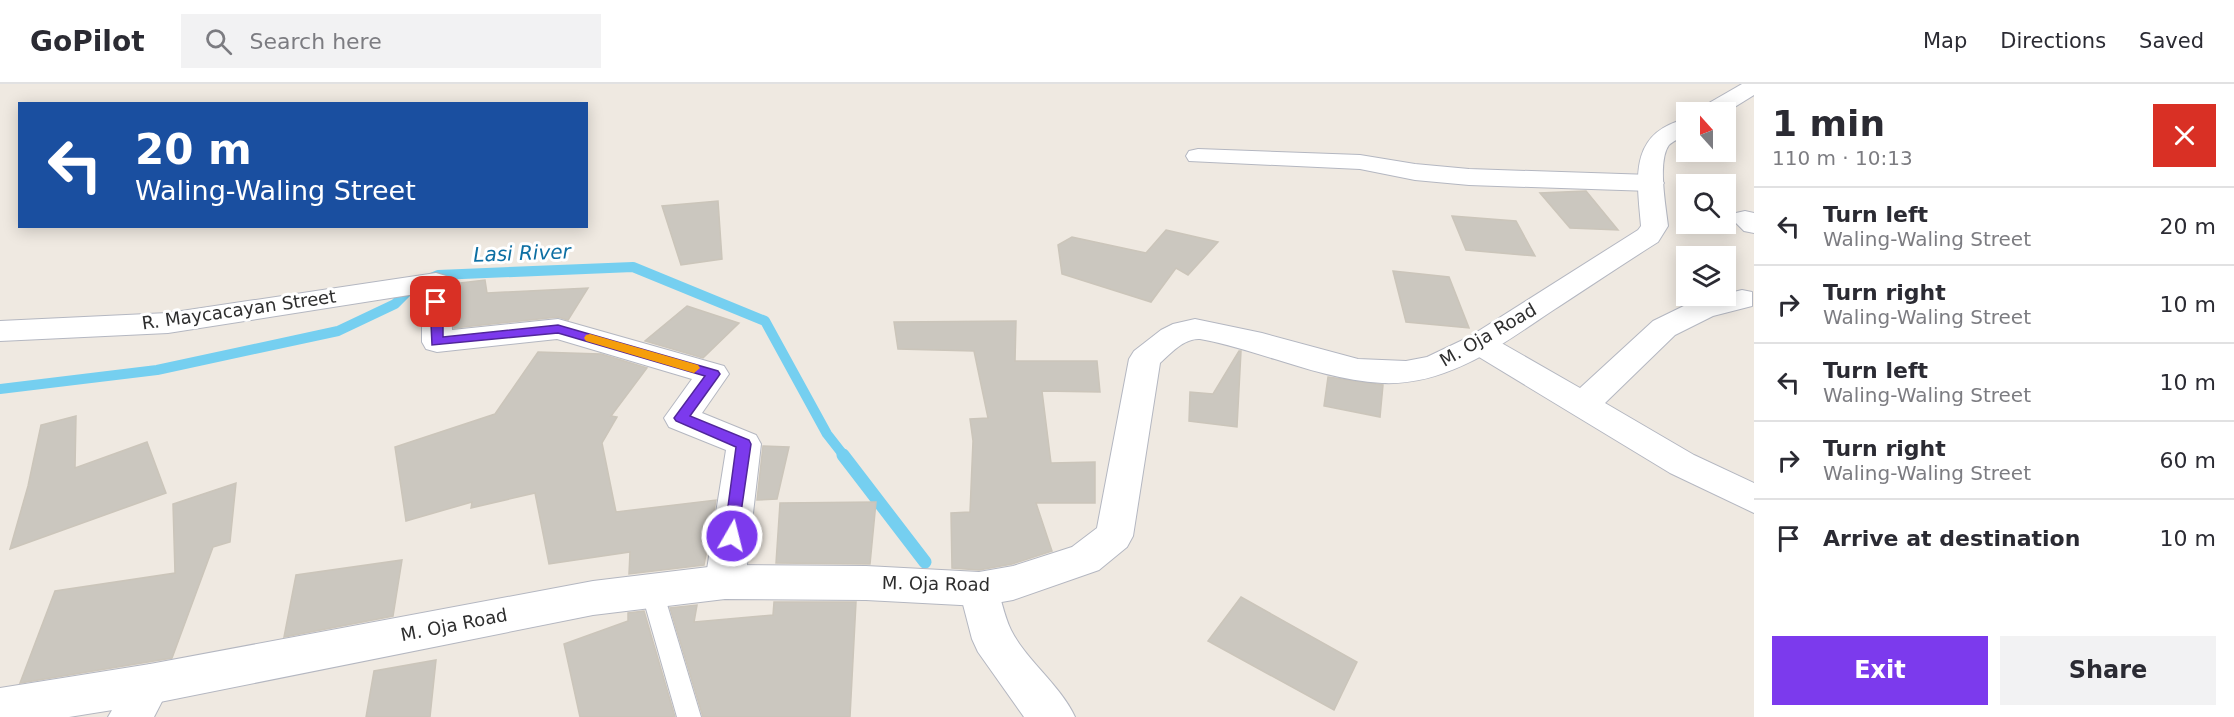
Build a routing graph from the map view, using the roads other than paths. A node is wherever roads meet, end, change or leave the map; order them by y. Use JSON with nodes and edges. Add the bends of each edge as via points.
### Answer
{"nodes":[{"id":1,"x":1754,"y":86,"type":"edge"},
{"id":2,"x":1727,"y":102,"type":"edge"},
{"id":3,"x":1676,"y":131,"type":"edge"},
{"id":4,"x":1198,"y":156,"type":"dead end"},
{"id":5,"x":1651,"y":183,"type":"junction"},
{"id":6,"x":1754,"y":216,"type":"edge"},
{"id":7,"x":1754,"y":225,"type":"edge"},
{"id":8,"x":1742,"y":298,"type":"dead end"},
{"id":9,"x":0,"y":331,"type":"edge"},
{"id":10,"x":1480,"y":344,"type":"junction"},
{"id":11,"x":1582,"y":405,"type":"junction"},
{"id":12,"x":1754,"y":499,"type":"edge"},
{"id":13,"x":725,"y":582,"type":"junction"},
{"id":14,"x":979,"y":589,"type":"junction"},
{"id":15,"x":652,"y":591,"type":"junction"},
{"id":16,"x":140,"y":701,"type":"edge"},
{"id":17,"x":0,"y":708,"type":"edge"},
{"id":18,"x":689,"y":717,"type":"edge"},
{"id":19,"x":1053,"y":717,"type":"edge"}],
"edges":[{"from":1,"to":2,"type":"street"},
{"from":3,"to":5,"type":"street","name":"M. Oja Road","via":[[1660,140],[1653,157]]},
{"from":4,"to":5,"type":"street","via":[[1360,162],[1469,177]]},
{"from":5,"to":10,"type":"street","name":"M. Oja Road","via":[[1655,226],[1648,236]]},
{"from":6,"to":7,"type":"street","via":[[1745,219]]},
{"from":8,"to":11,"type":"street","via":[[1703,309],[1664,328]]},
{"from":9,"to":13,"type":"street","name":"R. Maycacayan Street","via":[[168,323],[421,284],[437,342],[558,329],[713,374],[681,418],[744,444]]},
{"from":10,"to":11,"type":"street"},
{"from":10,"to":14,"type":"street","name":"M. Oja Road","via":[[1429,368],[1379,374],[1190,328],[1167,340],[1145,359],[1114,536],[1085,559],[1013,583]]},
{"from":11,"to":12,"type":"street","via":[[1682,464]]},
{"from":13,"to":14,"type":"street","name":"M. Oja Road"},
{"from":13,"to":15,"type":"street","name":"M. Oja Road"},
{"from":14,"to":19,"type":"street","via":[[993,639]]},
{"from":15,"to":16,"type":"street","name":"M. Oja Road","via":[[593,598]]},
{"from":15,"to":18,"type":"lane"},
{"from":16,"to":17,"type":"street","name":"M. Oja Road"}]}
